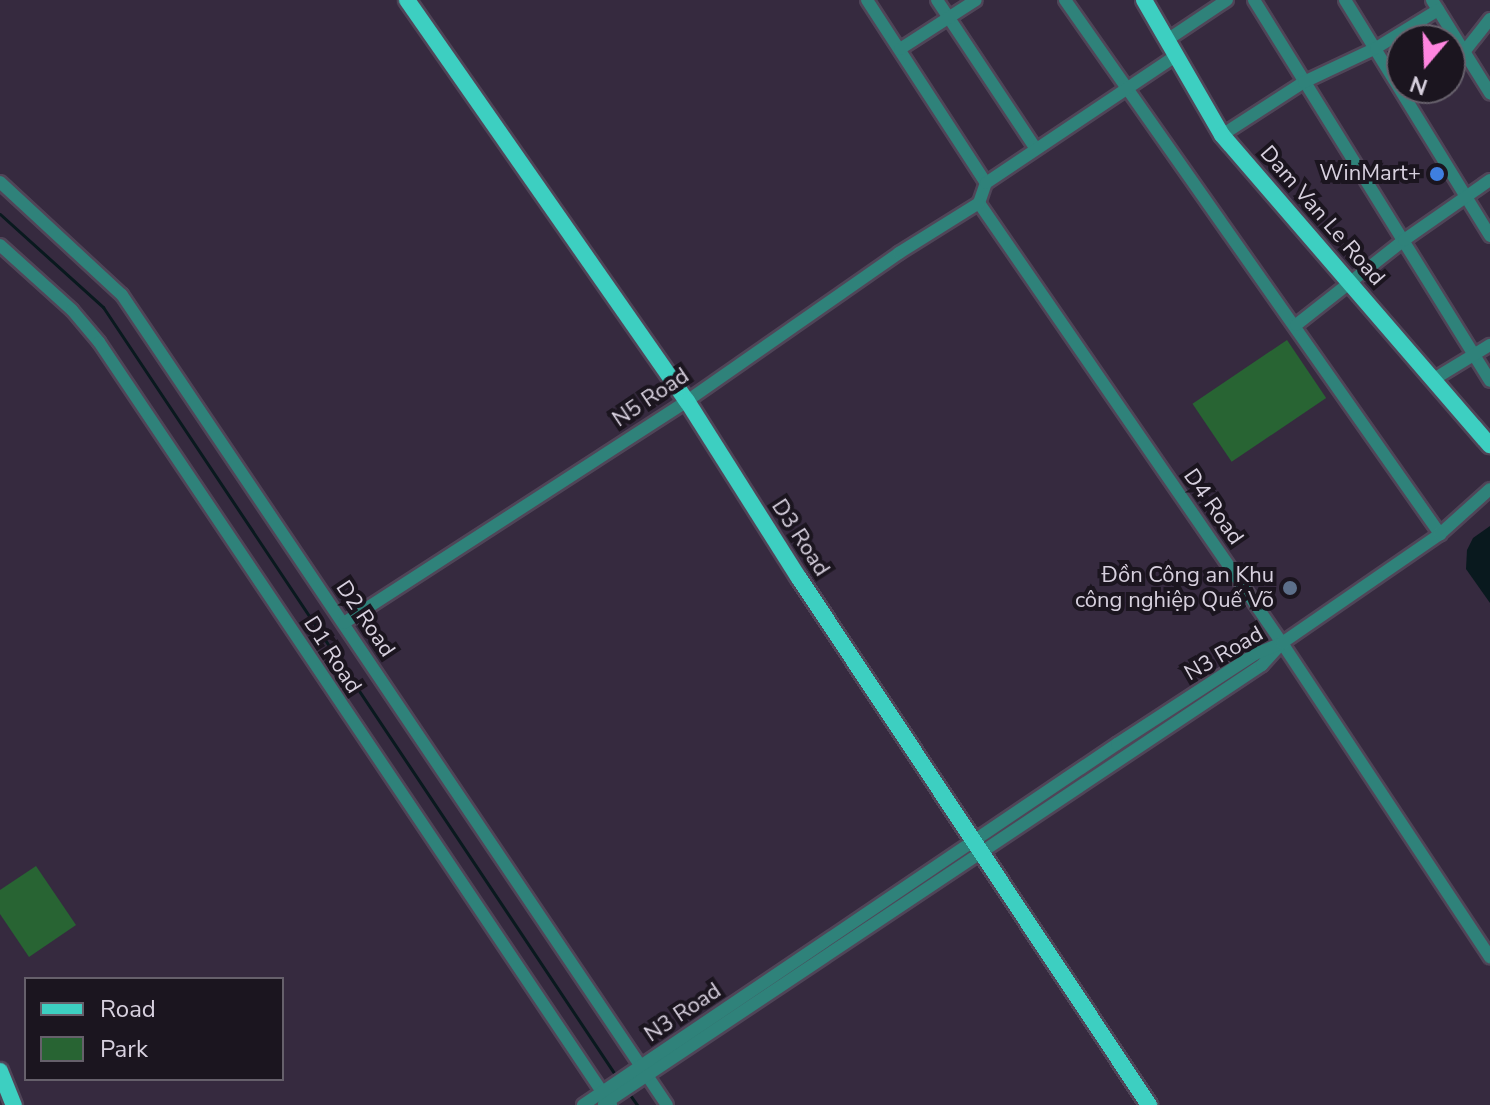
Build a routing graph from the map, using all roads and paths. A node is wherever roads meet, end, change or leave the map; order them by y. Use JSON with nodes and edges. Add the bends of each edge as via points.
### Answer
{"nodes":[{"id":1,"x":407,"y":0,"type":"edge"},
{"id":2,"x":867,"y":0,"type":"edge"},
{"id":3,"x":937,"y":0,"type":"edge"},
{"id":4,"x":976,"y":0,"type":"edge"},
{"id":5,"x":1065,"y":0,"type":"edge"},
{"id":6,"x":1144,"y":0,"type":"edge"},
{"id":7,"x":1227,"y":0,"type":"edge"},
{"id":8,"x":1254,"y":0,"type":"edge"},
{"id":9,"x":1345,"y":0,"type":"edge"},
{"id":10,"x":1435,"y":5,"type":"edge"},
{"id":11,"x":948,"y":18,"type":"junction"},
{"id":12,"x":1490,"y":19,"type":"edge"},
{"id":13,"x":1447,"y":24,"type":"edge"},
{"id":14,"x":1167,"y":40,"type":"junction"},
{"id":15,"x":1376,"y":48,"type":"junction"},
{"id":16,"x":900,"y":49,"type":"junction"},
{"id":17,"x":1466,"y":49,"type":"edge"},
{"id":18,"x":1466,"y":55,"type":"edge"},
{"id":19,"x":1176,"y":56,"type":"junction"},
{"id":20,"x":1304,"y":82,"type":"junction"},
{"id":21,"x":1128,"y":87,"type":"junction"},
{"id":22,"x":1490,"y":93,"type":"edge"},
{"id":23,"x":1222,"y":135,"type":"junction"},
{"id":24,"x":1036,"y":149,"type":"junction"},
{"id":25,"x":1490,"y":180,"type":"edge"},
{"id":26,"x":0,"y":182,"type":"edge"},
{"id":27,"x":986,"y":183,"type":"junction"},
{"id":28,"x":1466,"y":196,"type":"junction"},
{"id":29,"x":979,"y":203,"type":"junction"},
{"id":30,"x":1490,"y":236,"type":"edge"},
{"id":31,"x":1404,"y":240,"type":"junction"},
{"id":32,"x":0,"y":245,"type":"edge"},
{"id":33,"x":1349,"y":282,"type":"junction"},
{"id":34,"x":1296,"y":325,"type":"junction"},
{"id":35,"x":1490,"y":345,"type":"edge"},
{"id":36,"x":1475,"y":354,"type":"junction"},
{"id":37,"x":1434,"y":379,"type":"junction"},
{"id":38,"x":1490,"y":381,"type":"edge"},
{"id":39,"x":687,"y":401,"type":"junction"},
{"id":40,"x":1490,"y":445,"type":"edge"},
{"id":41,"x":1490,"y":489,"type":"edge"},
{"id":42,"x":1440,"y":534,"type":"junction"},
{"id":43,"x":344,"y":623,"type":"junction"},
{"id":44,"x":1282,"y":643,"type":"junction"},
{"id":45,"x":979,"y":845,"type":"junction"},
{"id":46,"x":808,"y":953,"type":"junction"},
{"id":47,"x":1490,"y":957,"type":"edge"},
{"id":48,"x":816,"y":965,"type":"junction"},
{"id":49,"x":0,"y":1071,"type":"edge"},
{"id":50,"x":640,"y":1074,"type":"junction"},
{"id":51,"x":608,"y":1098,"type":"edge"},
{"id":52,"x":14,"y":1105,"type":"edge"},
{"id":53,"x":583,"y":1105,"type":"edge"},
{"id":54,"x":667,"y":1105,"type":"edge"},
{"id":55,"x":1149,"y":1105,"type":"edge"}],
"edges":[{"from":1,"to":39,"type":"main road","name":"D3 Road"},
{"from":2,"to":16,"type":"street"},
{"from":3,"to":11,"type":"street"},
{"from":4,"to":11,"type":"street"},
{"from":5,"to":21,"type":"street"},
{"from":6,"to":14,"type":"main road","name":"Dam Van Le Road"},
{"from":7,"to":14,"type":"street"},
{"from":8,"to":20,"type":"street"},
{"from":9,"to":15,"type":"street"},
{"from":10,"to":13,"type":"street"},
{"from":10,"to":15,"type":"street"},
{"from":11,"to":16,"type":"street"},
{"from":11,"to":24,"type":"street"},
{"from":12,"to":17,"type":"street"},
{"from":14,"to":19,"type":"main road","name":"Dam Van Le Road"},
{"from":15,"to":20,"type":"street"},
{"from":15,"to":28,"type":"street"},
{"from":16,"to":27,"type":"street"},
{"from":18,"to":22,"type":"street"},
{"from":19,"to":21,"type":"street"},
{"from":19,"to":23,"type":"main road","name":"Dam Van Le Road"},
{"from":20,"to":23,"type":"street"},
{"from":20,"to":31,"type":"street"},
{"from":21,"to":24,"type":"street"},
{"from":21,"to":34,"type":"street"},
{"from":23,"to":33,"type":"main road","name":"Dam Van Le Road"},
{"from":24,"to":27,"type":"street"},
{"from":25,"to":28,"type":"street"},
{"from":26,"to":43,"type":"street","name":"D2 Road","via":[[122,295]]},
{"from":27,"to":29,"type":"street"},
{"from":28,"to":30,"type":"street"},
{"from":28,"to":31,"type":"street"},
{"from":29,"to":39,"type":"street","name":"N5 Road"},
{"from":29,"to":44,"type":"street","name":"D4 Road"},
{"from":31,"to":33,"type":"street"},
{"from":31,"to":36,"type":"street"},
{"from":32,"to":51,"type":"street","name":"D1 Road","via":[[99,342]]},
{"from":33,"to":34,"type":"street"},
{"from":33,"to":37,"type":"main road","name":"Dam Van Le Road"},
{"from":34,"to":42,"type":"street"},
{"from":35,"to":36,"type":"street"},
{"from":36,"to":37,"type":"street"},
{"from":36,"to":38,"type":"street"},
{"from":37,"to":40,"type":"main road","name":"Dam Van Le Road"},
{"from":39,"to":43,"type":"street","name":"N5 Road"},
{"from":39,"to":45,"type":"main road","name":"D3 Road"},
{"from":41,"to":42,"type":"street","name":"N3 Road"},
{"from":42,"to":44,"type":"street","name":"N3 Road"},
{"from":43,"to":50,"type":"street","name":"D2 Road"},
{"from":44,"to":45,"type":"street","name":"N3 Road","via":[[1262,665]]},
{"from":44,"to":47,"type":"street","name":"D4 Road"},
{"from":45,"to":46,"type":"street","name":"N3 Road"},
{"from":45,"to":48,"type":"street","name":"N3 Road"},
{"from":45,"to":55,"type":"main road","name":"D3 Road"},
{"from":46,"to":48,"type":"street"},
{"from":46,"to":50,"type":"street","name":"N3 Road"},
{"from":48,"to":50,"type":"street","name":"N3 Road"},
{"from":49,"to":52,"type":"main road"},
{"from":50,"to":51,"type":"street","name":"N3 Road"},
{"from":50,"to":54,"type":"street","name":"D2 Road"},
{"from":51,"to":53,"type":"street","name":"N3 Road"}]}
